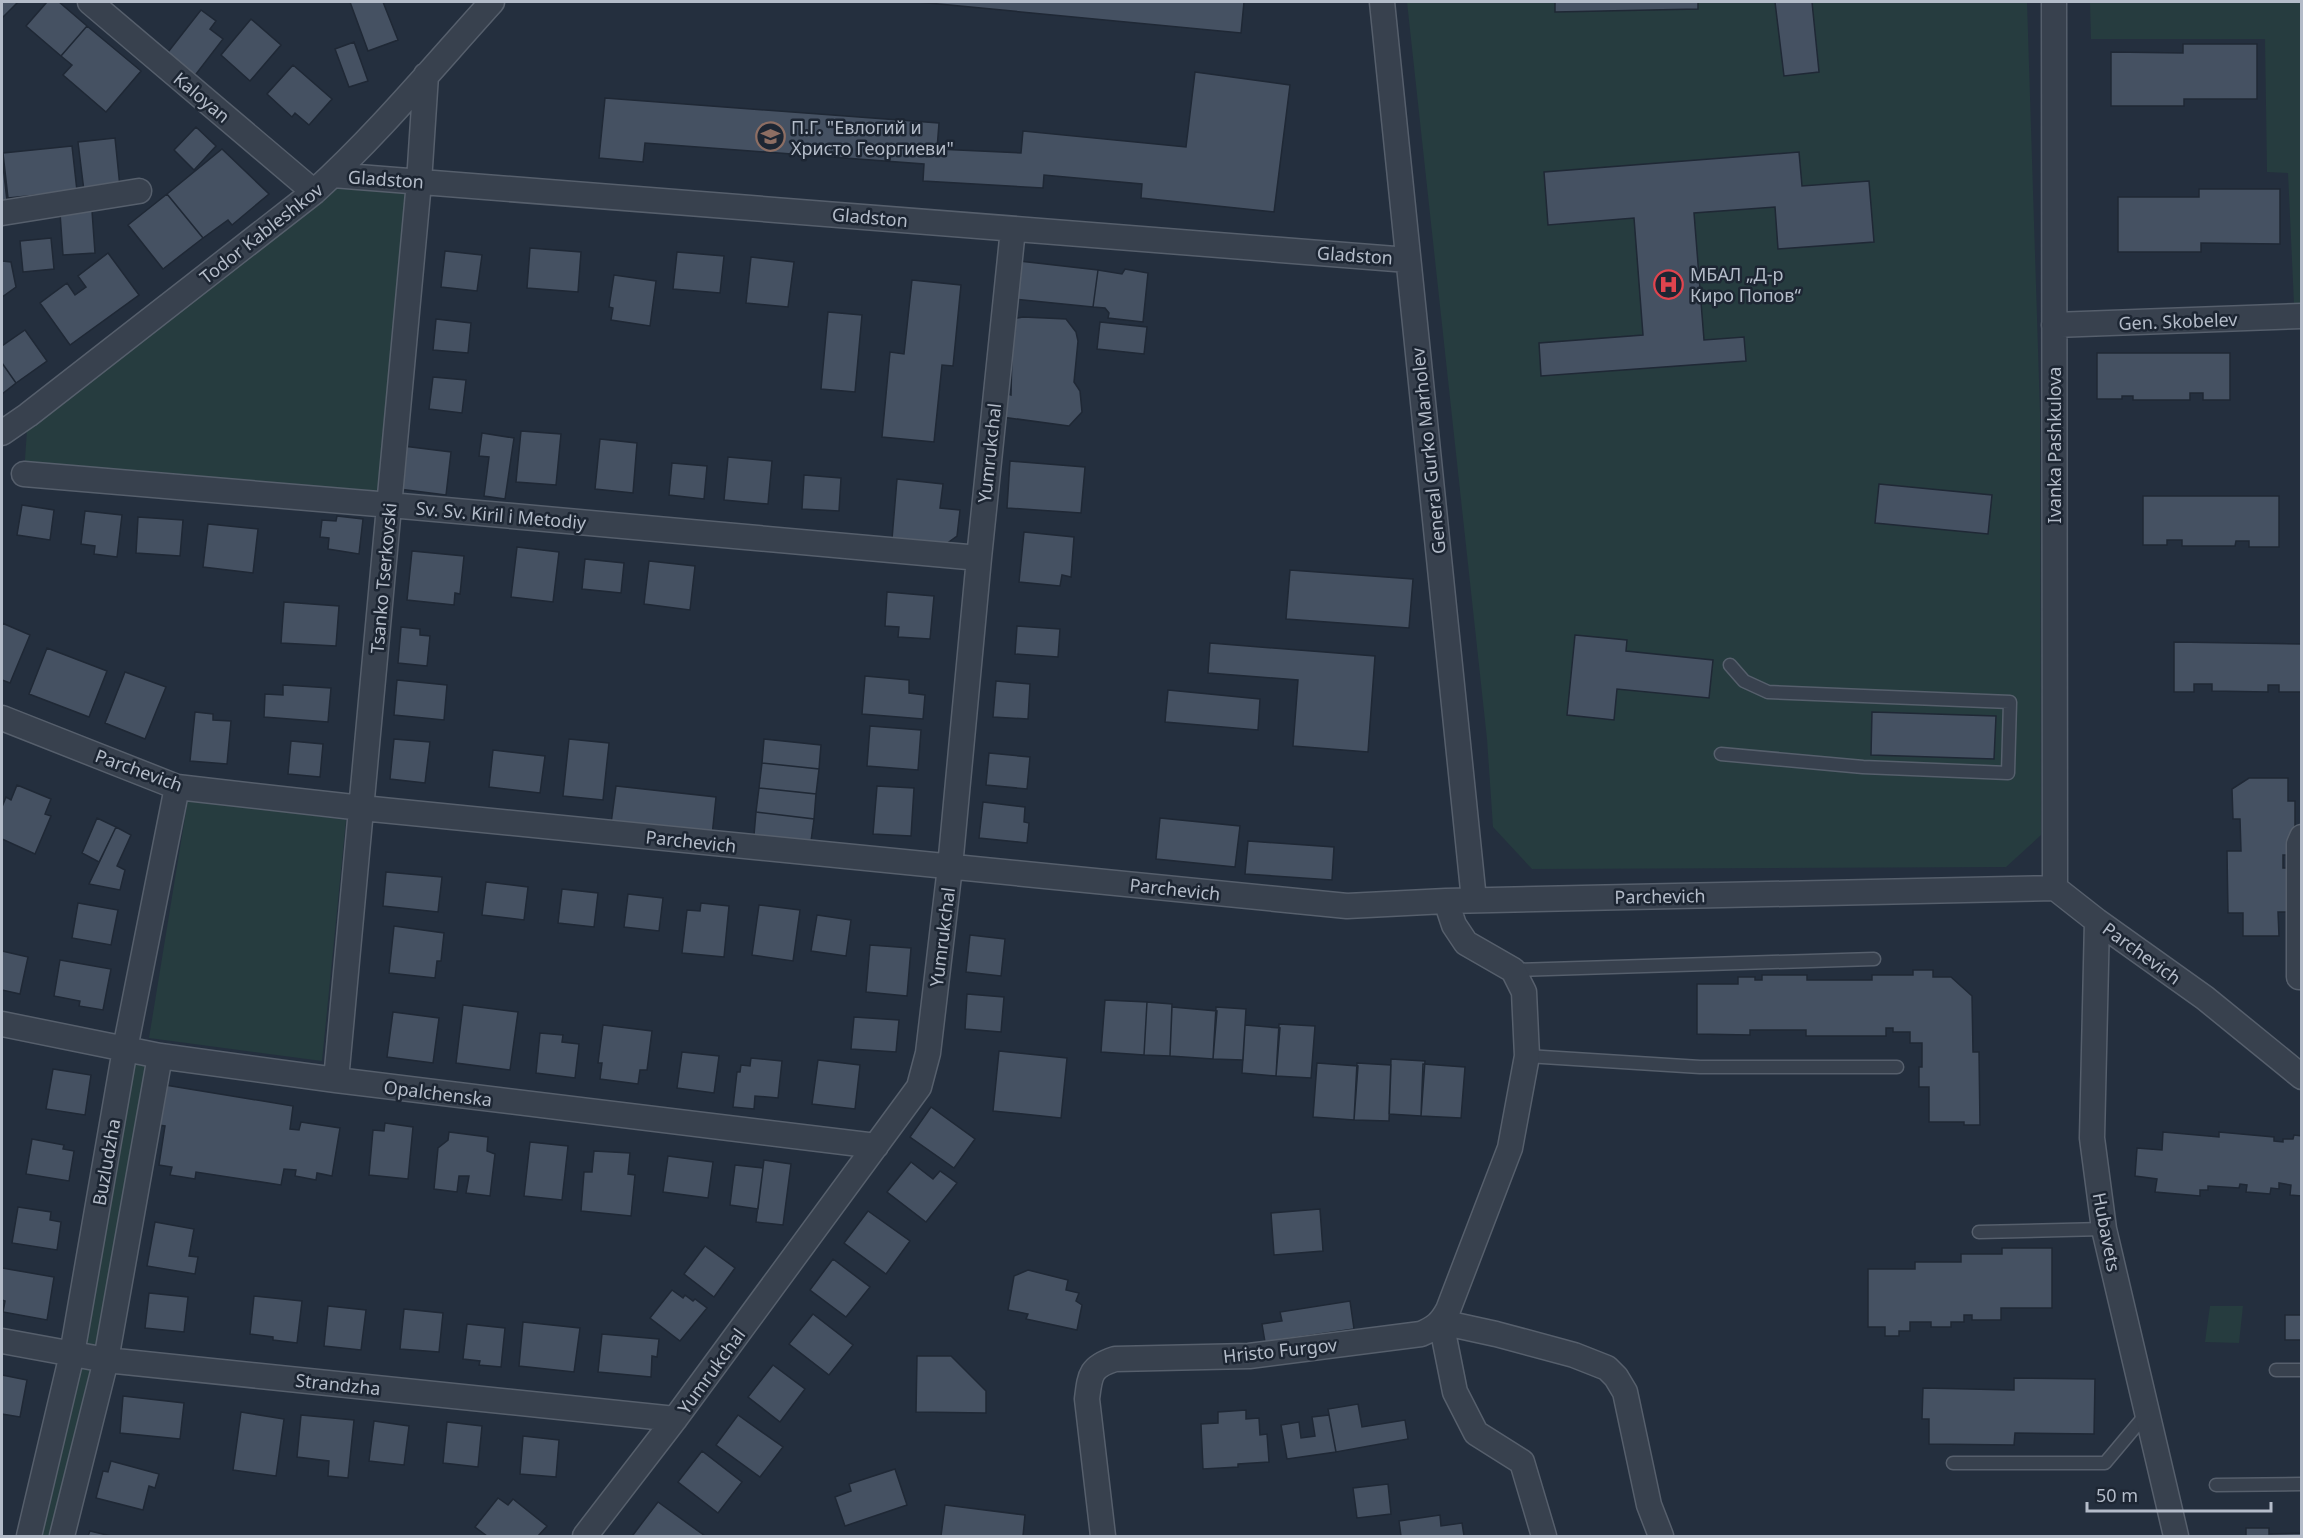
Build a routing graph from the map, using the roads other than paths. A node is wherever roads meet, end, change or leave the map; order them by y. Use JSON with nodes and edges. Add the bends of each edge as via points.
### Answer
{"nodes":[{"id":1,"x":90,"y":2,"type":"edge"},
{"id":2,"x":492,"y":2,"type":"edge"},
{"id":3,"x":1382,"y":2,"type":"edge"},
{"id":4,"x":2054,"y":2,"type":"edge"},
{"id":5,"x":426,"y":75,"type":"junction"},
{"id":6,"x":333,"y":175,"type":"junction"},
{"id":7,"x":419,"y":182,"type":"junction"},
{"id":8,"x":139,"y":191,"type":"dead end"},
{"id":9,"x":314,"y":192,"type":"junction"},
{"id":10,"x":2,"y":213,"type":"edge"},
{"id":11,"x":1013,"y":229,"type":"junction"},
{"id":12,"x":1408,"y":260,"type":"junction"},
{"id":13,"x":2301,"y":316,"type":"edge"},
{"id":14,"x":2054,"y":325,"type":"junction"},
{"id":15,"x":2,"y":433,"type":"edge"},
{"id":16,"x":24,"y":474,"type":"dead end"},
{"id":17,"x":390,"y":505,"type":"junction"},
{"id":18,"x":979,"y":558,"type":"junction"},
{"id":19,"x":1730,"y":665,"type":"dead end"},
{"id":20,"x":2,"y":718,"type":"edge"},
{"id":21,"x":1720,"y":754,"type":"dead end"},
{"id":22,"x":177,"y":787,"type":"junction"},
{"id":23,"x":362,"y":808,"type":"junction"},
{"id":24,"x":2301,"y":837,"type":"edge"},
{"id":25,"x":950,"y":867,"type":"junction"},
{"id":26,"x":2055,"y":888,"type":"junction"},
{"id":27,"x":1474,"y":900,"type":"junction"},
{"id":28,"x":1446,"y":901,"type":"junction"},
{"id":29,"x":2097,"y":921,"type":"junction"},
{"id":30,"x":1874,"y":959,"type":"dead end"},
{"id":31,"x":1513,"y":970,"type":"junction"},
{"id":32,"x":2299,"y":977,"type":"dead end"},
{"id":33,"x":2,"y":1024,"type":"edge"},
{"id":34,"x":125,"y":1048,"type":"junction"},
{"id":35,"x":160,"y":1056,"type":"junction"},
{"id":36,"x":1527,"y":1056,"type":"junction"},
{"id":37,"x":1898,"y":1068,"type":"dead end"},
{"id":38,"x":2301,"y":1077,"type":"edge"},
{"id":39,"x":336,"y":1080,"type":"junction"},
{"id":40,"x":876,"y":1146,"type":"junction"},
{"id":41,"x":2104,"y":1229,"type":"junction"},
{"id":42,"x":1979,"y":1232,"type":"dead end"},
{"id":43,"x":1441,"y":1322,"type":"junction"},
{"id":44,"x":2,"y":1341,"type":"edge"},
{"id":45,"x":72,"y":1354,"type":"junction"},
{"id":46,"x":106,"y":1360,"type":"junction"},
{"id":47,"x":2276,"y":1370,"type":"dead end"},
{"id":48,"x":2301,"y":1370,"type":"edge"},
{"id":49,"x":2147,"y":1413,"type":"junction"},
{"id":50,"x":675,"y":1419,"type":"junction"},
{"id":51,"x":1953,"y":1463,"type":"dead end"},
{"id":52,"x":2301,"y":1484,"type":"edge"},
{"id":53,"x":2216,"y":1485,"type":"dead end"},
{"id":54,"x":28,"y":1536,"type":"edge"},
{"id":55,"x":62,"y":1536,"type":"edge"},
{"id":56,"x":585,"y":1536,"type":"edge"},
{"id":57,"x":1102,"y":1536,"type":"edge"},
{"id":58,"x":1544,"y":1536,"type":"edge"},
{"id":59,"x":1661,"y":1536,"type":"edge"},
{"id":60,"x":2176,"y":1536,"type":"edge"}],
"edges":[{"from":1,"to":9,"type":"street","name":"Kaloyan"},
{"from":2,"to":5,"type":"street","name":"Todor Kableshkov"},
{"from":3,"to":12,"type":"street","name":"General Gurko Marholev"},
{"from":4,"to":14,"type":"street","name":"Ivanka Pashkulova"},
{"from":5,"to":6,"type":"street","name":"Todor Kableshkov"},
{"from":5,"to":7,"type":"street","name":"Tsanko Tserkovski"},
{"from":6,"to":7,"type":"street","name":"Gladston"},
{"from":6,"to":9,"type":"street","name":"Todor Kableshkov"},
{"from":7,"to":11,"type":"street","name":"Gladston"},
{"from":7,"to":17,"type":"street","name":"Tsanko Tserkovski"},
{"from":8,"to":10,"type":"street"},
{"from":9,"to":15,"type":"street","name":"Todor Kableshkov"},
{"from":11,"to":12,"type":"street","name":"Gladston"},
{"from":11,"to":18,"type":"street","name":"Yumrukchal"},
{"from":12,"to":27,"type":"street","name":"General Gurko Marholev"},
{"from":13,"to":14,"type":"street","name":"Gen. Skobelev"},
{"from":14,"to":26,"type":"street","name":"Ivanka Pashkulova"},
{"from":16,"to":17,"type":"street","name":"Sv. Sv. Kiril i Metodiy"},
{"from":17,"to":18,"type":"street","name":"Sv. Sv. Kiril i Metodiy"},
{"from":17,"to":23,"type":"street","name":"Tsanko Tserkovski"},
{"from":18,"to":25,"type":"street","name":"Yumrukchal"},
{"from":19,"to":21,"type":"lane","via":[[1744,681],[1768,692],[2010,702],[2008,773],[1863,767]]},
{"from":20,"to":22,"type":"street","name":"Parchevich"},
{"from":22,"to":23,"type":"street","name":"Parchevich"},
{"from":22,"to":34,"type":"street","name":"Buzludzha"},
{"from":23,"to":25,"type":"street","name":"Parchevich"},
{"from":23,"to":39,"type":"street","name":"Tsanko Tserkovski"},
{"from":24,"to":32,"type":"street"},
{"from":25,"to":28,"type":"street","name":"Parchevich","via":[[1347,906]]},
{"from":25,"to":40,"type":"street","name":"Yumrukchal","via":[[928,1053],[919,1087]]},
{"from":26,"to":27,"type":"street","name":"Parchevich"},
{"from":26,"to":29,"type":"street","name":"Parchevich"},
{"from":27,"to":28,"type":"street","name":"Parchevich"},
{"from":28,"to":31,"type":"street","via":[[1454,925],[1466,943]]},
{"from":29,"to":38,"type":"street","name":"Parchevich","via":[[2205,998]]},
{"from":29,"to":41,"type":"street","name":"Hubavets","via":[[2092,1138]]},
{"from":30,"to":31,"type":"lane"},
{"from":31,"to":36,"type":"street","via":[[1524,992]]},
{"from":33,"to":34,"type":"street","name":"Opalchenska"},
{"from":34,"to":35,"type":"street","name":"Opalchenska"},
{"from":34,"to":45,"type":"street","name":"Buzludzha"},
{"from":35,"to":39,"type":"street","name":"Opalchenska"},
{"from":35,"to":46,"type":"street","name":"Buzludzha"},
{"from":36,"to":37,"type":"lane","via":[[1700,1068]]},
{"from":36,"to":43,"type":"street","via":[[1510,1148]]},
{"from":39,"to":40,"type":"street","name":"Opalchenska"},
{"from":40,"to":50,"type":"street","name":"Yumrukchal"},
{"from":41,"to":42,"type":"lane"},
{"from":41,"to":49,"type":"street","name":"Hubavets"},
{"from":43,"to":57,"type":"street","name":"Hristo Furgov","via":[[1421,1334],[1249,1356],[1115,1359],[1098,1364],[1090,1377],[1087,1399]]},
{"from":43,"to":58,"type":"street","via":[[1455,1392],[1476,1433],[1522,1462]]},
{"from":43,"to":59,"type":"street","via":[[1574,1355],[1607,1368],[1625,1392],[1648,1505]]},
{"from":44,"to":45,"type":"street","name":"Strandzha"},
{"from":45,"to":46,"type":"street","name":"Strandzha"},
{"from":45,"to":54,"type":"street","name":"Buzludzha"},
{"from":46,"to":50,"type":"street","name":"Strandzha"},
{"from":46,"to":55,"type":"street","name":"Buzludzha"},
{"from":47,"to":48,"type":"lane"},
{"from":49,"to":51,"type":"lane","via":[[2105,1463]]},
{"from":49,"to":60,"type":"street","name":"Hubavets"},
{"from":50,"to":56,"type":"street","name":"Yumrukchal"},
{"from":52,"to":53,"type":"lane"}]}
